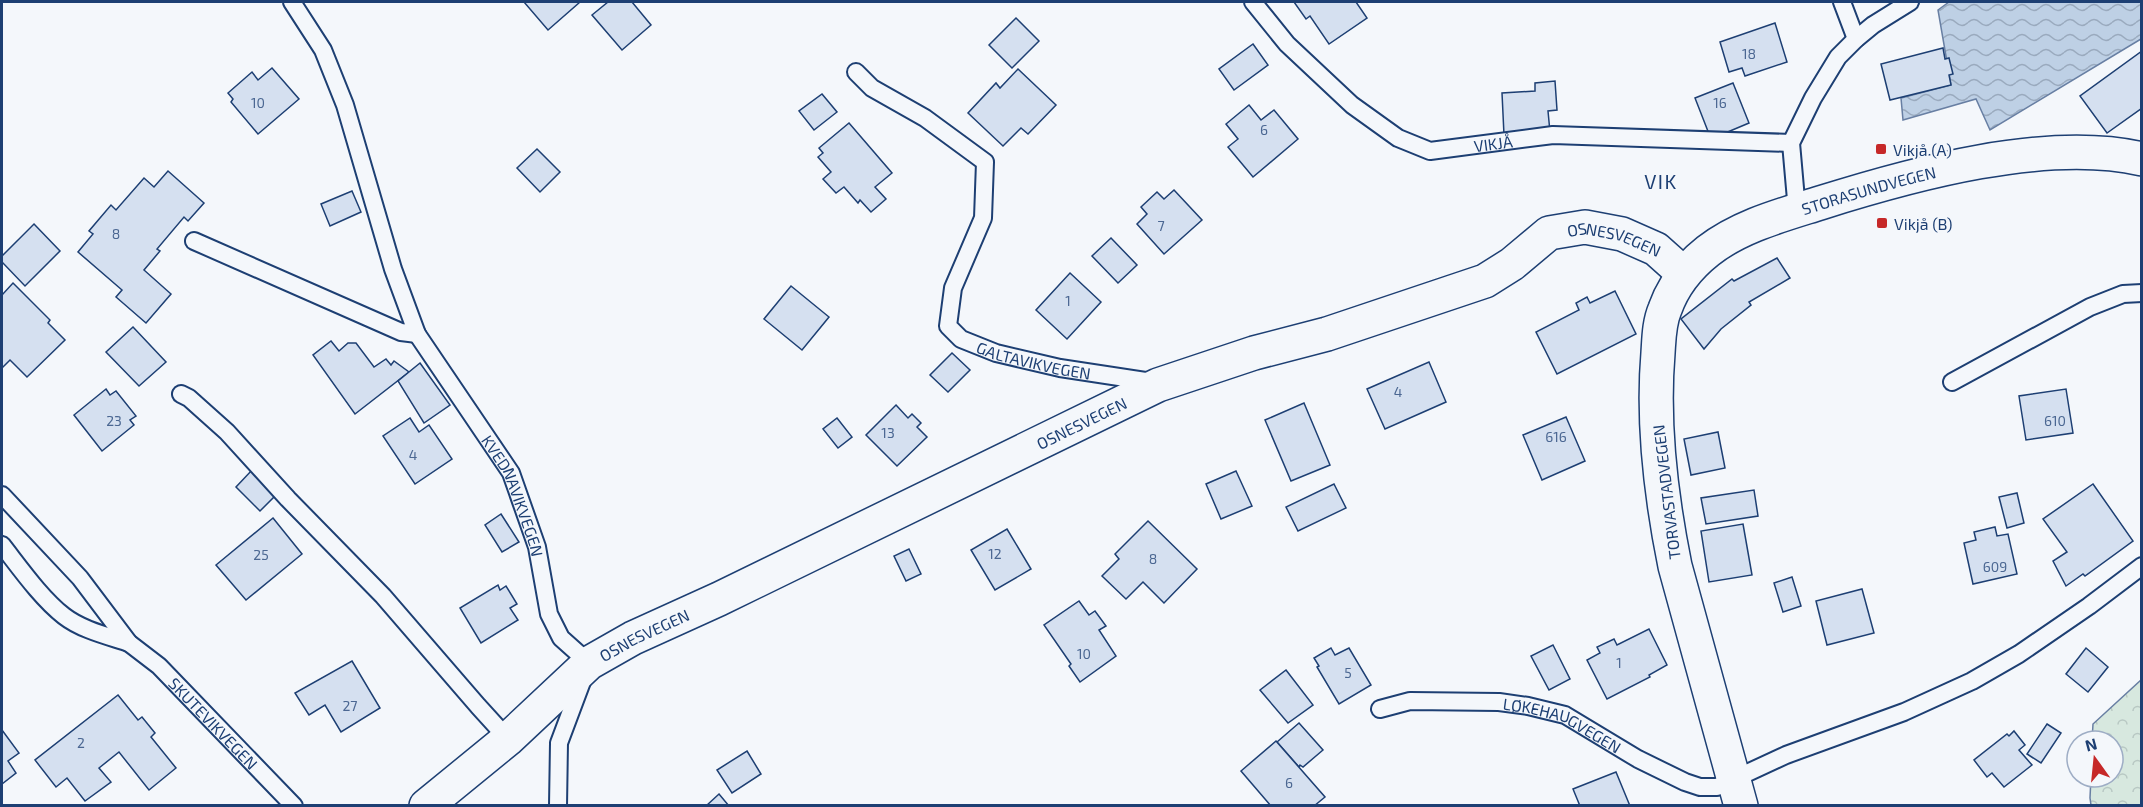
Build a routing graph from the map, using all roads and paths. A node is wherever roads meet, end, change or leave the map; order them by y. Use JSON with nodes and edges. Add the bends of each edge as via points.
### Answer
{"nodes":[{"id":1,"x":1253,"y":2,"type":"edge"},
{"id":2,"x":1842,"y":2,"type":"edge"},
{"id":3,"x":1910,"y":2,"type":"edge"},
{"id":4,"x":296,"y":3,"type":"edge"},
{"id":5,"x":1856,"y":39,"type":"junction"},
{"id":6,"x":856,"y":72,"type":"dead end"},
{"id":7,"x":1791,"y":143,"type":"junction"},
{"id":8,"x":2142,"y":159,"type":"edge"},
{"id":9,"x":1797,"y":211,"type":"junction"},
{"id":10,"x":194,"y":241,"type":"dead end"},
{"id":11,"x":1684,"y":274,"type":"junction"},
{"id":12,"x":2142,"y":293,"type":"edge"},
{"id":13,"x":417,"y":334,"type":"junction"},
{"id":14,"x":1952,"y":382,"type":"dead end"},
{"id":15,"x":1165,"y":384,"type":"junction"},
{"id":16,"x":181,"y":394,"type":"dead end"},
{"id":17,"x":2,"y":495,"type":"edge"},
{"id":18,"x":2,"y":545,"type":"edge"},
{"id":19,"x":2142,"y":566,"type":"edge"},
{"id":20,"x":129,"y":643,"type":"junction"},
{"id":21,"x":589,"y":663,"type":"junction"},
{"id":22,"x":1380,"y":709,"type":"dead end"},
{"id":23,"x":508,"y":739,"type":"junction"},
{"id":24,"x":1737,"y":793,"type":"edge"},
{"id":25,"x":294,"y":806,"type":"edge"},
{"id":26,"x":426,"y":806,"type":"edge"},
{"id":27,"x":558,"y":806,"type":"edge"}],
"edges":[{"from":1,"to":7,"type":"lane","name":"VIKJÅ","via":[[1287,44],[1352,105],[1398,138],[1430,151],[1553,135]]},
{"from":2,"to":5,"type":"lane"},
{"from":3,"to":5,"type":"lane"},
{"from":4,"to":13,"type":"lane","name":"KVEDNAVIKVEGEN","via":[[323,50],[345,105],[393,269]]},
{"from":5,"to":7,"type":"lane","via":[[1838,57]]},
{"from":6,"to":15,"type":"lane","name":"GALTAVIKVEGEN","via":[[872,88],[924,118],[985,162],[983,218],[953,288],[948,326],[961,339],[996,353],[1060,368]]},
{"from":7,"to":9,"type":"lane"},
{"from":8,"to":9,"type":"street","name":"STORASUNDVEGEN","via":[[2070,153],[1979,163],[1891,183]]},
{"from":9,"to":11,"type":"street","name":"STORASUNDVEGEN","via":[[1740,232],[1709,251]]},
{"from":10,"to":13,"type":"lane","via":[[401,332]]},
{"from":11,"to":15,"type":"street","name":"OSNESVEGEN","via":[[1656,249],[1622,234],[1585,227],[1549,233],[1485,281]]},
{"from":11,"to":24,"type":"street","name":"TORVASTADVEGEN","via":[[1661,322],[1656,396],[1661,475],[1675,566]]},
{"from":12,"to":14,"type":"lane","via":[[2123,294],[2090,307]]},
{"from":13,"to":21,"type":"lane","name":"KVEDNAVIKVEGEN","via":[[512,473],[537,546],[549,614],[561,638]]},
{"from":15,"to":21,"type":"street","name":"OSNESVEGEN","via":[[1101,411],[941,492],[633,638]]},
{"from":16,"to":23,"type":"lane","via":[[227,432],[383,596]]},
{"from":17,"to":20,"type":"lane","name":"SKUTEVIKVEGEN","via":[[80,578]]},
{"from":18,"to":20,"type":"lane","name":"SKUTEVIKVEGEN","via":[[64,616],[89,630]]},
{"from":19,"to":24,"type":"lane","via":[[2090,606],[1972,681],[1904,712],[1756,768]]},
{"from":20,"to":25,"type":"lane","name":"SKUTEVIKVEGEN","via":[[159,666]]},
{"from":21,"to":23,"type":"street","name":"OSNESVEGEN"},
{"from":21,"to":27,"type":"lane","via":[[559,743]]},
{"from":22,"to":24,"type":"lane","name":"LØKEHAUGVEGEN","via":[[1410,701],[1528,706],[1565,715],[1638,759],[1700,787]]},
{"from":23,"to":26,"type":"street","name":"OSNESVEGEN"}]}
